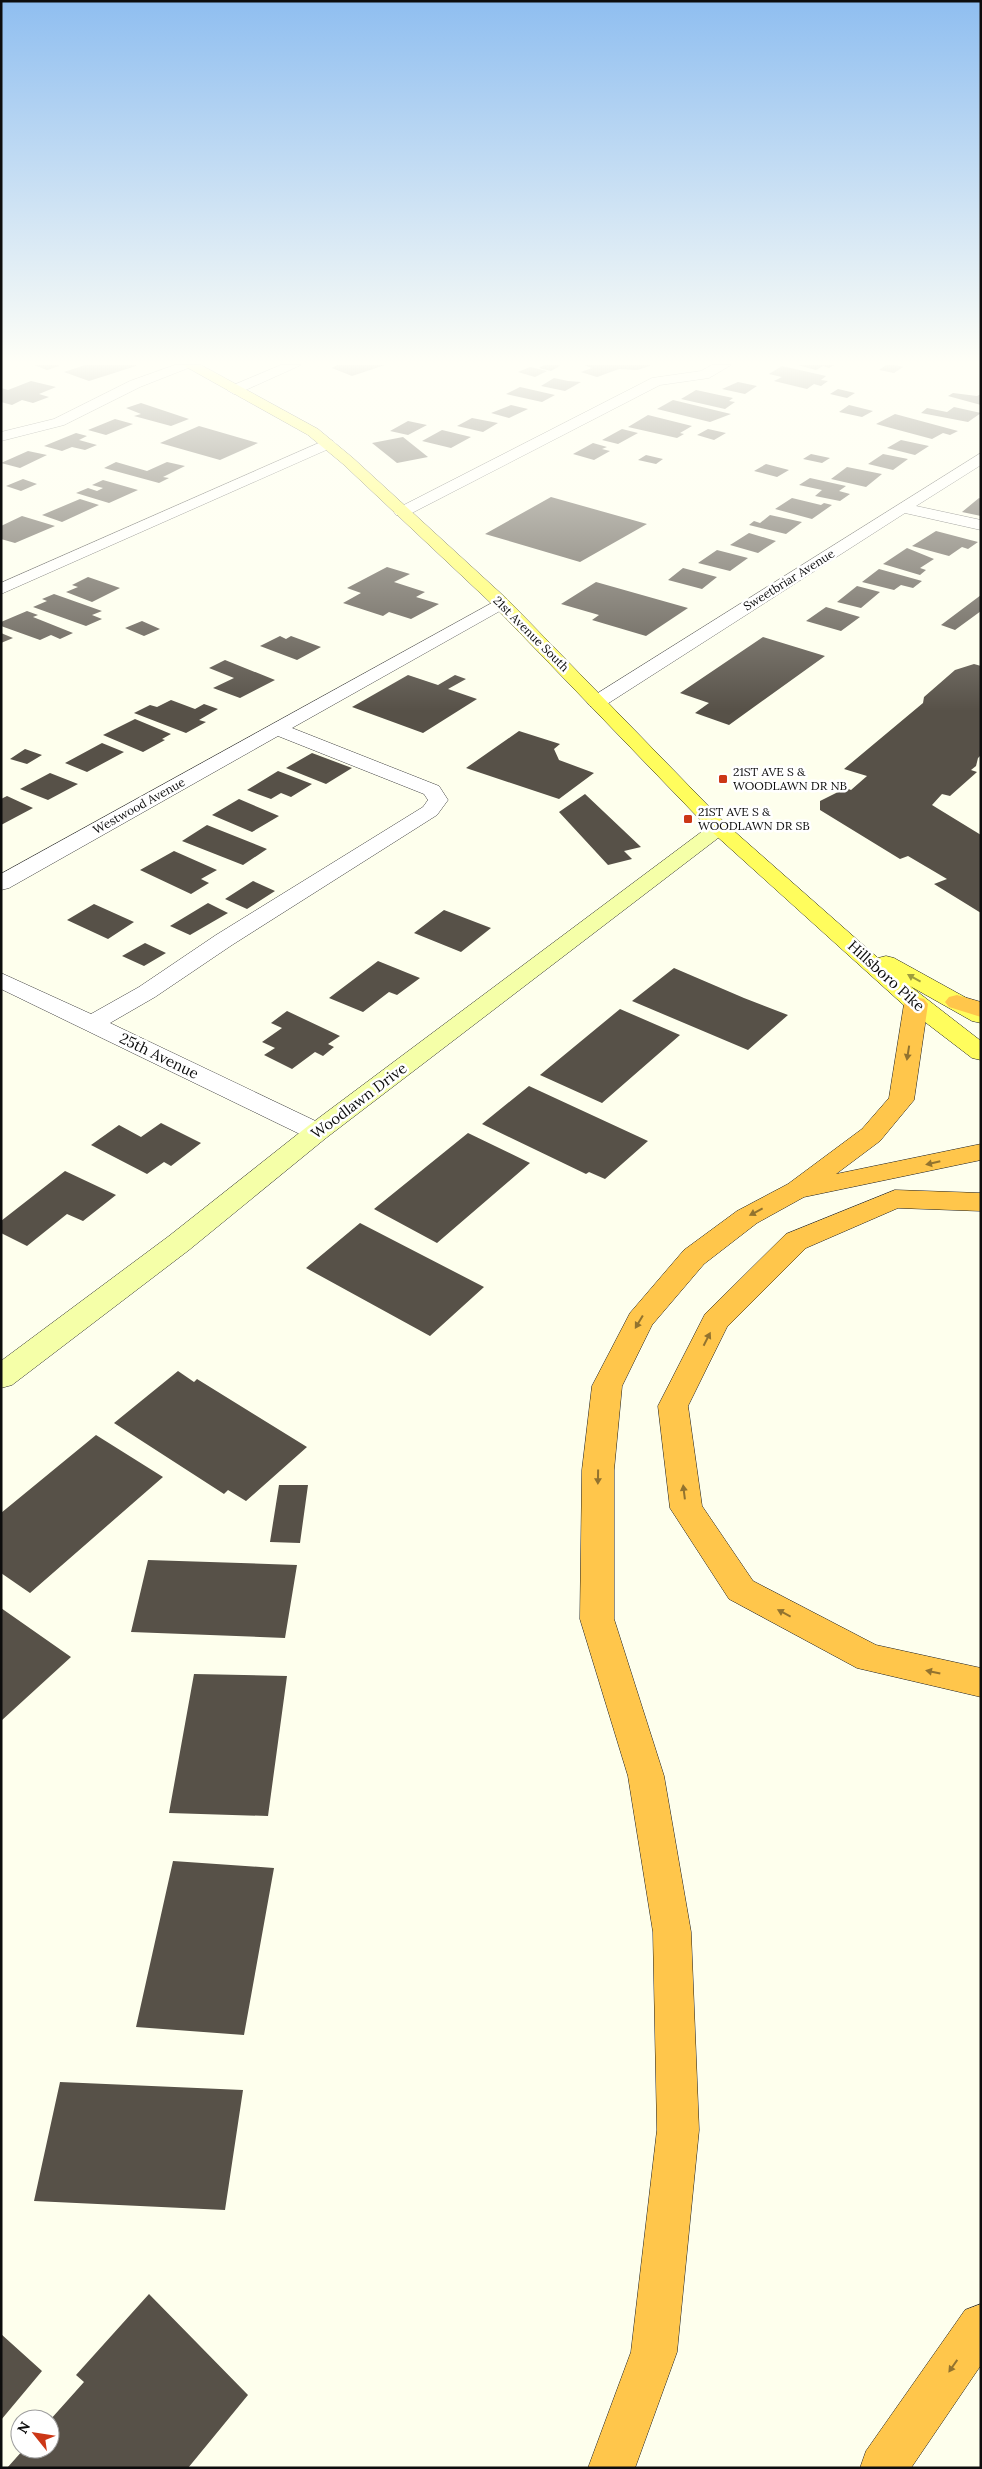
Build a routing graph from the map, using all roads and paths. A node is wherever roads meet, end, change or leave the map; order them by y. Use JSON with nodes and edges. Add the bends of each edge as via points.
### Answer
{"nodes":[{"id":1,"x":246,"y":480,"type":"edge"},
{"id":2,"x":367,"y":480,"type":"edge"},
{"id":3,"x":464,"y":480,"type":"edge"},
{"id":4,"x":946,"y":480,"type":"edge"},
{"id":5,"x":902,"y":508,"type":"junction"},
{"id":6,"x":402,"y":512,"type":"junction"},
{"id":7,"x":981,"y":525,"type":"edge"},
{"id":8,"x":1,"y":588,"type":"edge"},
{"id":9,"x":501,"y":603,"type":"junction"},
{"id":10,"x":597,"y":702,"type":"junction"},
{"id":11,"x":277,"y":729,"type":"junction"},
{"id":12,"x":719,"y":828,"type":"junction"},
{"id":13,"x":1,"y":883,"type":"edge"},
{"id":14,"x":844,"y":939,"type":"junction"},
{"id":15,"x":1,"y":980,"type":"edge"},
{"id":16,"x":956,"y":1002,"type":"junction"},
{"id":17,"x":916,"y":1004,"type":"junction"},
{"id":18,"x":981,"y":1010,"type":"edge"},
{"id":19,"x":981,"y":1016,"type":"edge"},
{"id":20,"x":92,"y":1024,"type":"junction"},
{"id":21,"x":981,"y":1053,"type":"edge"},
{"id":22,"x":317,"y":1132,"type":"junction"},
{"id":23,"x":981,"y":1152,"type":"edge"},
{"id":24,"x":797,"y":1190,"type":"junction"},
{"id":25,"x":981,"y":1202,"type":"edge"},
{"id":26,"x":1,"y":1377,"type":"edge"},
{"id":27,"x":981,"y":1683,"type":"edge"},
{"id":28,"x":981,"y":2326,"type":"edge"},
{"id":29,"x":612,"y":2468,"type":"edge"},
{"id":30,"x":883,"y":2468,"type":"edge"}],
"edges":[{"from":1,"to":8,"type":"street"},
{"from":2,"to":6,"type":"main road","name":"21st Avenue South"},
{"from":3,"to":6,"type":"street"},
{"from":4,"to":5,"type":"street","name":"Sweetbriar Avenue"},
{"from":5,"to":7,"type":"street"},
{"from":5,"to":10,"type":"street","name":"Sweetbriar Avenue"},
{"from":6,"to":9,"type":"main road","name":"21st Avenue South"},
{"from":9,"to":10,"type":"main road","name":"21st Avenue South"},
{"from":9,"to":11,"type":"street","name":"Westwood Avenue"},
{"from":10,"to":12,"type":"main road","name":"21st Avenue South"},
{"from":11,"to":13,"type":"street","name":"Westwood Avenue"},
{"from":11,"to":20,"type":"street","via":[[432,790],[438,800],[416,821]]},
{"from":12,"to":14,"type":"main road","name":"21st Avenue South"},
{"from":12,"to":22,"type":"main road","name":"Woodlawn Drive"},
{"from":16,"to":14,"type":"main road","name":"Hillsboro Pike","one_way":true},
{"from":14,"to":17,"type":"main road","name":"Hillsboro Pike"},
{"from":15,"to":20,"type":"street","name":"25th Avenue"},
{"from":16,"to":18,"type":"highway"},
{"from":16,"to":19,"type":"main road","name":"Hillsboro Pike"},
{"from":17,"to":21,"type":"main road","name":"Hillsboro Pike"},
{"from":17,"to":24,"type":"highway","one_way":true,"via":[[901,1100],[871,1136]]},
{"from":20,"to":22,"type":"street","name":"25th Avenue"},
{"from":22,"to":26,"type":"main road","name":"Woodlawn Drive","via":[[178,1243]]},
{"from":23,"to":24,"type":"highway","one_way":true},
{"from":24,"to":29,"type":"highway","one_way":true,"via":[[747,1217],[694,1257],[640,1320],[608,1386],[598,1470],[597,1619],[646,1776],[672,1932],[678,2130],[654,2352]]},
{"from":27,"to":25,"type":"highway","one_way":true,"via":[[868,1658],[741,1590],[686,1508],[673,1406],[715,1321],[796,1241],[895,1199]]},
{"from":28,"to":30,"type":"highway","one_way":true}]}
